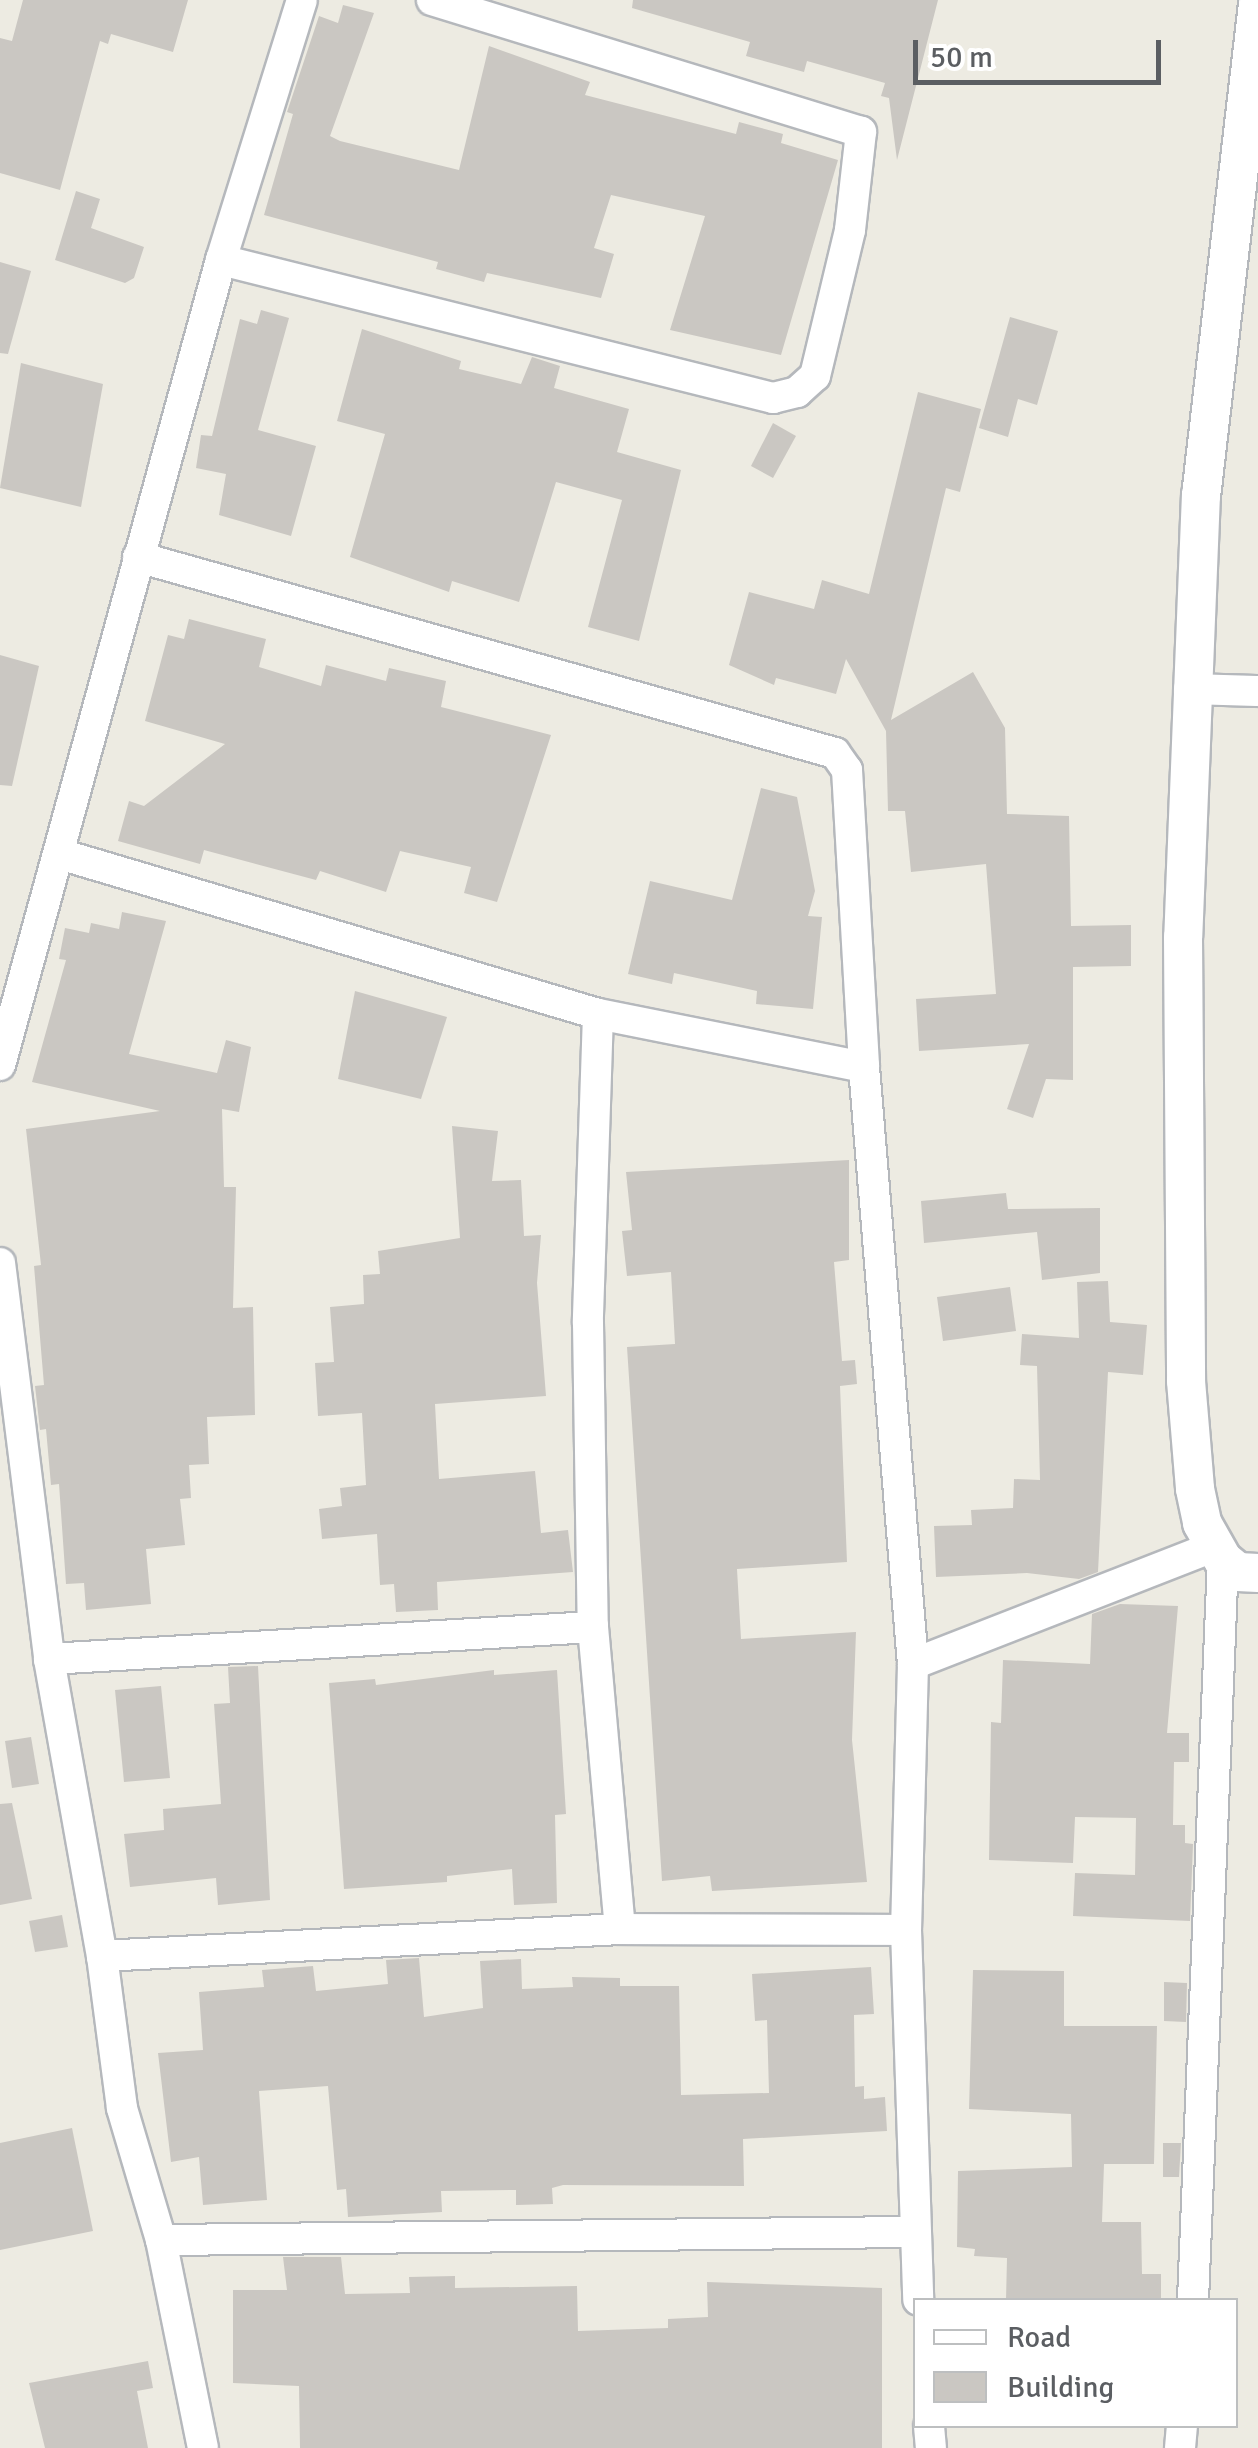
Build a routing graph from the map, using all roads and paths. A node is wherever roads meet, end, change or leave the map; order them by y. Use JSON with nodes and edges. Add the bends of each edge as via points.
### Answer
{"nodes":[{"id":1,"x":302,"y":0,"type":"edge"},
{"id":2,"x":432,"y":0,"type":"edge"},
{"id":3,"x":1258,"y":4,"type":"edge"},
{"id":4,"x":1254,"y":62,"type":"edge"},
{"id":5,"x":222,"y":260,"type":"junction"},
{"id":6,"x":138,"y":558,"type":"junction"},
{"id":7,"x":1189,"y":688,"type":"junction"},
{"id":8,"x":1258,"y":691,"type":"edge"},
{"id":9,"x":63,"y":855,"type":"junction"},
{"id":10,"x":598,"y":1014,"type":"junction"},
{"id":11,"x":0,"y":1065,"type":"edge"},
{"id":12,"x":864,"y":1067,"type":"junction"},
{"id":13,"x":0,"y":1263,"type":"edge"},
{"id":14,"x":1218,"y":1554,"type":"junction"},
{"id":15,"x":1258,"y":1574,"type":"edge"},
{"id":16,"x":593,"y":1627,"type":"junction"},
{"id":17,"x":49,"y":1659,"type":"junction"},
{"id":18,"x":913,"y":1664,"type":"junction"},
{"id":19,"x":620,"y":1929,"type":"junction"},
{"id":20,"x":906,"y":1930,"type":"junction"},
{"id":21,"x":102,"y":1956,"type":"junction"},
{"id":22,"x":912,"y":2232,"type":"junction"},
{"id":23,"x":161,"y":2240,"type":"junction"},
{"id":24,"x":918,"y":2298,"type":"edge"},
{"id":25,"x":1193,"y":2298,"type":"edge"},
{"id":26,"x":203,"y":2448,"type":"edge"}],
"edges":[{"from":1,"to":5,"type":"street"},
{"from":2,"to":5,"type":"street","via":[[861,132],[850,230],[815,376],[797,392],[773,398]]},
{"from":3,"to":4,"type":"street"},
{"from":4,"to":7,"type":"street","via":[[1201,494]]},
{"from":5,"to":6,"type":"street"},
{"from":6,"to":9,"type":"street"},
{"from":6,"to":12,"type":"street","via":[[835,753],[852,791]]},
{"from":7,"to":8,"type":"street"},
{"from":7,"to":14,"type":"street","via":[[1186,1380],[1196,1490]]},
{"from":9,"to":10,"type":"street"},
{"from":9,"to":11,"type":"street"},
{"from":10,"to":12,"type":"street"},
{"from":10,"to":16,"type":"street","via":[[588,1323]]},
{"from":12,"to":18,"type":"street"},
{"from":13,"to":17,"type":"street"},
{"from":14,"to":15,"type":"street","via":[[1238,1572]]},
{"from":14,"to":18,"type":"street"},
{"from":14,"to":25,"type":"street"},
{"from":16,"to":17,"type":"street"},
{"from":16,"to":19,"type":"street"},
{"from":17,"to":21,"type":"street"},
{"from":18,"to":20,"type":"street"},
{"from":19,"to":20,"type":"street"},
{"from":19,"to":21,"type":"street"},
{"from":20,"to":22,"type":"street"},
{"from":21,"to":23,"type":"street","via":[[122,2108]]},
{"from":22,"to":23,"type":"street"},
{"from":22,"to":24,"type":"street"},
{"from":23,"to":26,"type":"street"}]}
